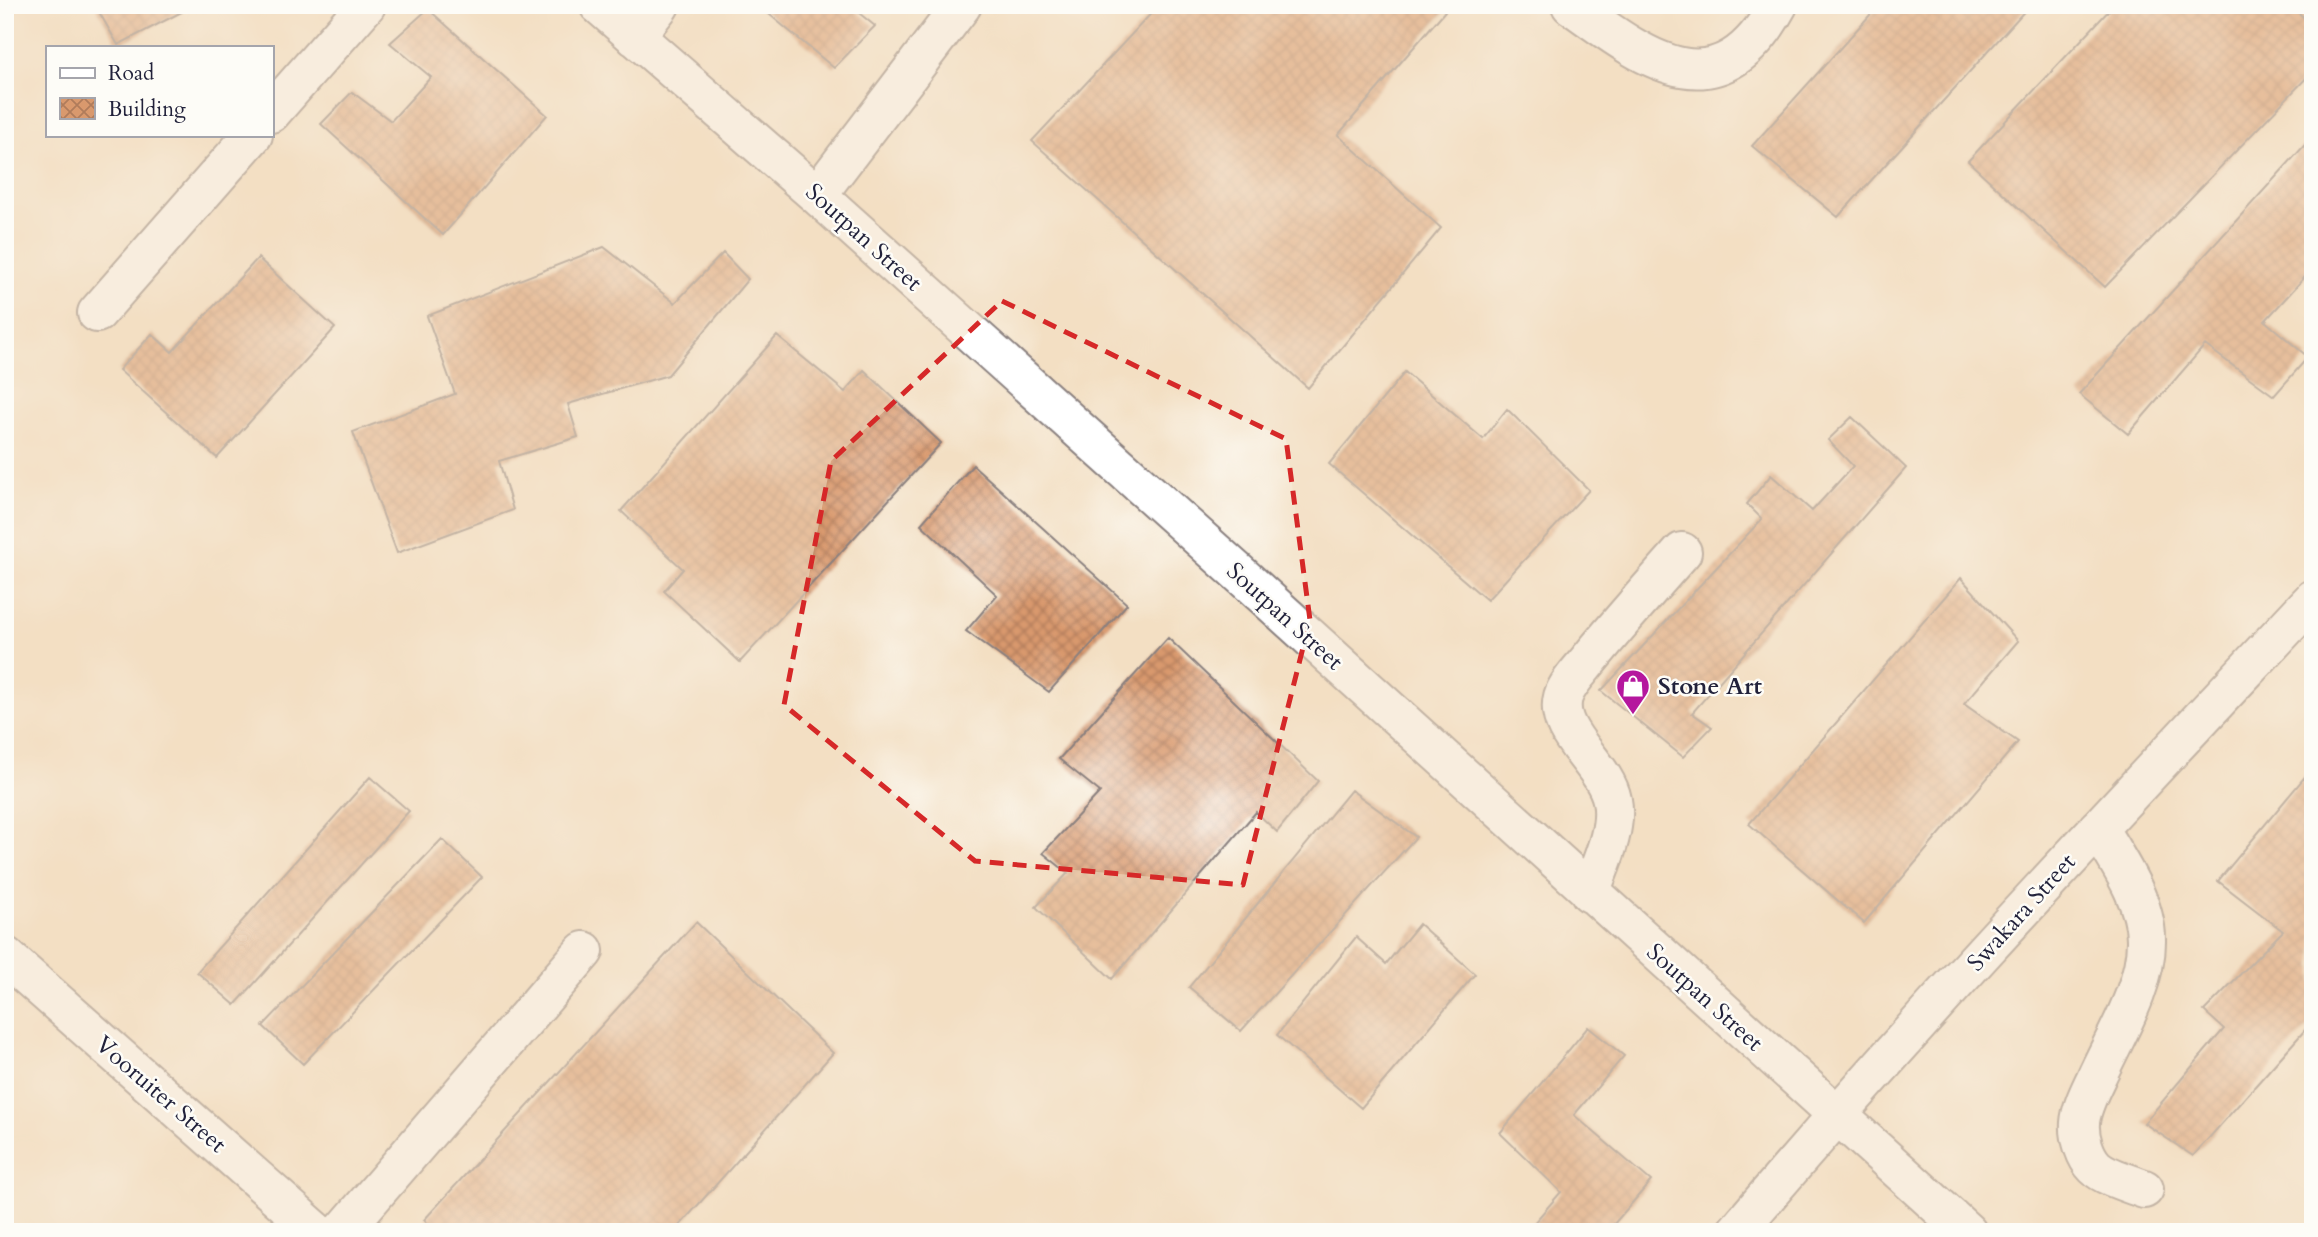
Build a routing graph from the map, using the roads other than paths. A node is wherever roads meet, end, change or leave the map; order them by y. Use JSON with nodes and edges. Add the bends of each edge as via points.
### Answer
{"nodes":[{"id":1,"x":366,"y":5,"type":"edge"},
{"id":2,"x":599,"y":5,"type":"edge"},
{"id":3,"x":660,"y":5,"type":"edge"},
{"id":4,"x":962,"y":5,"type":"edge"},
{"id":5,"x":1571,"y":5,"type":"edge"},
{"id":6,"x":1778,"y":5,"type":"edge"},
{"id":7,"x":635,"y":37,"type":"junction"},
{"id":8,"x":273,"y":111,"type":"edge"},
{"id":9,"x":252,"y":136,"type":"edge"},
{"id":10,"x":817,"y":195,"type":"junction"},
{"id":11,"x":97,"y":313,"type":"dead end"},
{"id":12,"x":1682,"y":552,"type":"dead end"},
{"id":13,"x":2313,"y":599,"type":"edge"},
{"id":14,"x":2098,"y":828,"type":"junction"},
{"id":15,"x":1590,"y":893,"type":"junction"},
{"id":16,"x":584,"y":951,"type":"dead end"},
{"id":17,"x":5,"y":956,"type":"edge"},
{"id":18,"x":1836,"y":1114,"type":"junction"},
{"id":19,"x":2144,"y":1189,"type":"dead end"},
{"id":20,"x":317,"y":1232,"type":"edge"},
{"id":21,"x":342,"y":1232,"type":"edge"},
{"id":22,"x":1736,"y":1232,"type":"edge"},
{"id":23,"x":1966,"y":1232,"type":"edge"}],
"edges":[{"from":1,"to":8,"type":"street"},
{"from":2,"to":7,"type":"street","name":"Soutpan Street"},
{"from":3,"to":7,"type":"street"},
{"from":4,"to":10,"type":"street"},
{"from":5,"to":6,"type":"street","via":[[1660,61],[1707,69],[1724,65],[1753,43]]},
{"from":7,"to":10,"type":"street","name":"Soutpan Street"},
{"from":9,"to":11,"type":"street"},
{"from":10,"to":15,"type":"street","name":"Soutpan Street"},
{"from":12,"to":15,"type":"street","via":[[1563,694],[1564,719],[1605,780],[1612,801],[1609,839]]},
{"from":13,"to":14,"type":"street","name":"Swakara Street"},
{"from":14,"to":18,"type":"street","name":"Swakara Street"},
{"from":14,"to":19,"type":"street","via":[[2138,903],[2146,939],[2140,979],[2088,1096],[2080,1123],[2083,1148],[2096,1168]]},
{"from":15,"to":18,"type":"street","name":"Soutpan Street"},
{"from":16,"to":21,"type":"street"},
{"from":17,"to":20,"type":"street","name":"Vooruiter Street"},
{"from":18,"to":22,"type":"street","name":"Swakara Street"},
{"from":18,"to":23,"type":"street","name":"Soutpan Street"}]}
